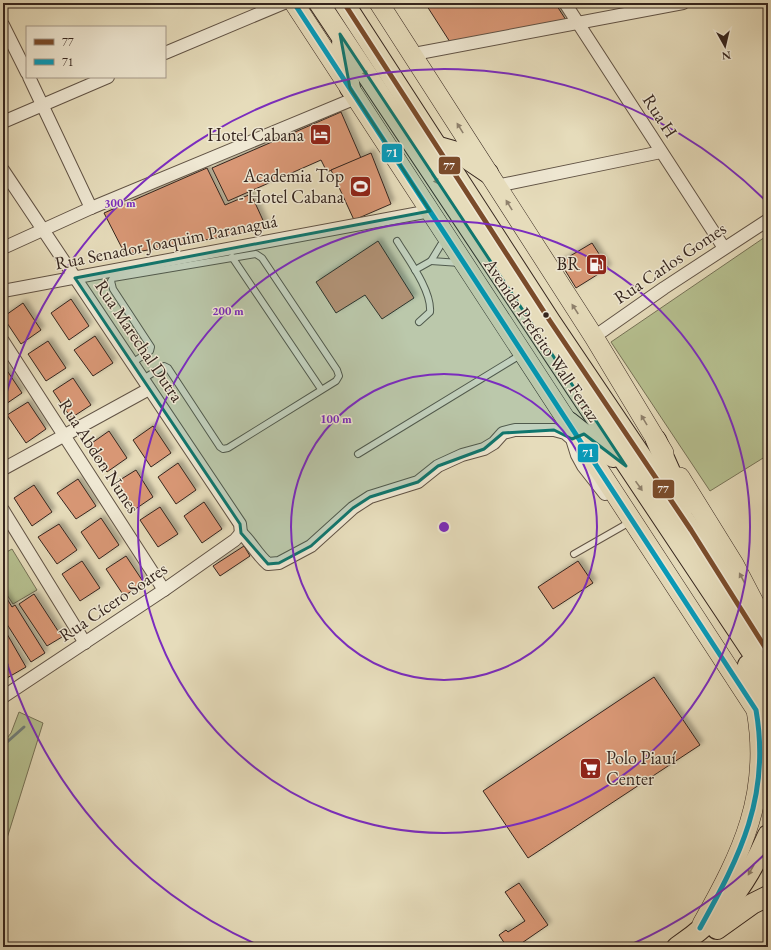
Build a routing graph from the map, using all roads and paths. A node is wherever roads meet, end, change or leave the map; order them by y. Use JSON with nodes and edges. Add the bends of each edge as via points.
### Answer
{"nodes":[{"id":1,"x":284,"y":3,"type":"edge"},
{"id":2,"x":294,"y":3,"type":"edge"},
{"id":3,"x":319,"y":3,"type":"edge"},
{"id":4,"x":344,"y":3,"type":"edge"},
{"id":5,"x":380,"y":3,"type":"edge"},
{"id":6,"x":565,"y":3,"type":"edge"},
{"id":7,"x":683,"y":3,"type":"edge"},
{"id":8,"x":579,"y":24,"type":"junction"},
{"id":9,"x":3,"y":25,"type":"edge"},
{"id":10,"x":340,"y":34,"type":"junction"},
{"id":11,"x":166,"y":53,"type":"edge"},
{"id":12,"x":414,"y":54,"type":"junction"},
{"id":13,"x":26,"y":72,"type":"edge"},
{"id":14,"x":29,"y":78,"type":"edge"},
{"id":15,"x":106,"y":78,"type":"edge"},
{"id":16,"x":353,"y":93,"type":"junction"},
{"id":17,"x":42,"y":104,"type":"junction"},
{"id":18,"x":3,"y":122,"type":"edge"},
{"id":19,"x":436,"y":146,"type":"junction"},
{"id":20,"x":661,"y":152,"type":"junction"},
{"id":21,"x":3,"y":170,"type":"edge"},
{"id":22,"x":492,"y":179,"type":"junction"},
{"id":23,"x":91,"y":208,"type":"junction"},
{"id":24,"x":430,"y":211,"type":"junction"},
{"id":25,"x":768,"y":220,"type":"edge"},
{"id":26,"x":43,"y":231,"type":"junction"},
{"id":27,"x":446,"y":236,"type":"junction"},
{"id":28,"x":397,"y":241,"type":"dead end"},
{"id":29,"x":3,"y":248,"type":"edge"},
{"id":30,"x":724,"y":248,"type":"junction"},
{"id":31,"x":232,"y":257,"type":"junction"},
{"id":32,"x":431,"y":261,"type":"junction"},
{"id":33,"x":463,"y":263,"type":"junction"},
{"id":34,"x":415,"y":270,"type":"junction"},
{"id":35,"x":75,"y":278,"type":"junction"},
{"id":36,"x":3,"y":291,"type":"edge"},
{"id":37,"x":419,"y":322,"type":"dead end"},
{"id":38,"x":594,"y":337,"type":"junction"},
{"id":39,"x":3,"y":341,"type":"edge"},
{"id":40,"x":523,"y":354,"type":"junction"},
{"id":41,"x":132,"y":363,"type":"junction"},
{"id":42,"x":143,"y":379,"type":"junction"},
{"id":43,"x":150,"y":389,"type":"junction"},
{"id":44,"x":321,"y":389,"type":"junction"},
{"id":45,"x":573,"y":433,"type":"junction"},
{"id":46,"x":64,"y":435,"type":"junction"},
{"id":47,"x":656,"y":440,"type":"junction"},
{"id":48,"x":358,"y":454,"type":"dead end"},
{"id":49,"x":626,"y":466,"type":"junction"},
{"id":50,"x":3,"y":469,"type":"edge"},
{"id":51,"x":3,"y":510,"type":"edge"},
{"id":52,"x":628,"y":523,"type":"junction"},
{"id":53,"x":241,"y":533,"type":"junction"},
{"id":54,"x":574,"y":554,"type":"dead end"},
{"id":55,"x":702,"y":564,"type":"junction"},
{"id":56,"x":164,"y":590,"type":"junction"},
{"id":57,"x":734,"y":611,"type":"junction"},
{"id":58,"x":765,"y":621,"type":"edge"},
{"id":59,"x":85,"y":643,"type":"junction"},
{"id":60,"x":768,"y":652,"type":"edge"},
{"id":61,"x":768,"y":676,"type":"edge"},
{"id":62,"x":3,"y":697,"type":"edge"},
{"id":63,"x":768,"y":697,"type":"edge"},
{"id":64,"x":768,"y":835,"type":"edge"},
{"id":65,"x":768,"y":896,"type":"edge"},
{"id":66,"x":700,"y":928,"type":"junction"},
{"id":67,"x":677,"y":947,"type":"edge"},
{"id":68,"x":692,"y":947,"type":"edge"}],
"edges":[{"from":1,"to":11,"type":"street"},
{"from":2,"to":16,"type":"main road","name":"Avenida Prefeito Wall Ferraz"},
{"from":3,"to":10,"type":"highway","name":"Avenida Prefeito Wall Ferraz"},
{"from":4,"to":19,"type":"highway","name":"Avenida Prefeito Wall Ferraz"},
{"from":5,"to":12,"type":"main road"},
{"from":6,"to":8,"type":"street","name":"Rua H"},
{"from":7,"to":8,"type":"street"},
{"from":8,"to":12,"type":"street"},
{"from":8,"to":20,"type":"street","name":"Rua H"},
{"from":9,"to":13,"type":"street"},
{"from":10,"to":16,"type":"highway"},
{"from":10,"to":49,"type":"highway","name":"Avenida Prefeito Wall Ferraz","one_way":true},
{"from":22,"to":12,"type":"main road","one_way":true},
{"from":14,"to":17,"type":"street"},
{"from":15,"to":17,"type":"street"},
{"from":16,"to":23,"type":"street"},
{"from":16,"to":24,"type":"main road","name":"Avenida Prefeito Wall Ferraz"},
{"from":17,"to":18,"type":"street"},
{"from":17,"to":23,"type":"street"},
{"from":19,"to":22,"type":"highway","via":[[458,152]]},
{"from":19,"to":55,"type":"highway","name":"Avenida Prefeito Wall Ferraz","via":[[691,530]]},
{"from":20,"to":22,"type":"street"},
{"from":20,"to":30,"type":"street","name":"Rua H"},
{"from":21,"to":26,"type":"street","name":"Rua Marechal Dutra"},
{"from":38,"to":22,"type":"main road","one_way":true},
{"from":23,"to":26,"type":"street"},
{"from":24,"to":27,"type":"main road","name":"Avenida Prefeito Wall Ferraz"},
{"from":24,"to":35,"type":"street","name":"Rua Senador Joaquim Paranaguá"},
{"from":25,"to":30,"type":"street","name":"Rua Carlos Gomes"},
{"from":26,"to":29,"type":"street"},
{"from":26,"to":35,"type":"street","name":"Rua Marechal Dutra"},
{"from":27,"to":32,"type":"lane"},
{"from":27,"to":33,"type":"main road","name":"Avenida Prefeito Wall Ferraz"},
{"from":28,"to":34,"type":"lane"},
{"from":30,"to":38,"type":"street","name":"Rua Carlos Gomes"},
{"from":31,"to":41,"type":"lane","via":[[113,278],[111,286],[151,347],[150,351]]},
{"from":31,"to":44,"type":"lane"},
{"from":31,"to":44,"type":"lane","via":[[256,254],[262,258],[337,370],[339,376],[336,381]]},
{"from":32,"to":33,"type":"lane"},
{"from":32,"to":34,"type":"lane"},
{"from":33,"to":40,"type":"main road","name":"Avenida Prefeito Wall Ferraz"},
{"from":34,"to":37,"type":"lane","via":[[431,304],[430,312]]},
{"from":35,"to":36,"type":"street","name":"Rua Senador Joaquim Paranaguá"},
{"from":35,"to":41,"type":"street","name":"Rua Marechal Dutra"},
{"from":47,"to":38,"type":"main road","one_way":true},
{"from":39,"to":46,"type":"street","name":"Rua Abdon Nunes"},
{"from":40,"to":45,"type":"main road","name":"Avenida Prefeito Wall Ferraz"},
{"from":40,"to":48,"type":"lane"},
{"from":41,"to":42,"type":"street","name":"Rua Marechal Dutra"},
{"from":42,"to":43,"type":"street","name":"Rua Marechal Dutra"},
{"from":42,"to":44,"type":"lane","via":[[164,366],[168,368],[220,447],[224,449]]},
{"from":43,"to":46,"type":"street"},
{"from":43,"to":53,"type":"street","name":"Rua Marechal Dutra","via":[[240,524]]},
{"from":45,"to":49,"type":"highway"},
{"from":45,"to":52,"type":"main road","name":"Avenida Prefeito Wall Ferraz"},
{"from":45,"to":53,"type":"street","via":[[554,430],[515,430],[502,433],[484,449],[438,466],[418,482],[370,497],[353,508],[311,546],[279,563],[268,564]]},
{"from":46,"to":50,"type":"street"},
{"from":46,"to":56,"type":"street","name":"Rua Abdon Nunes"},
{"from":47,"to":55,"type":"highway"},
{"from":58,"to":47,"type":"main road","one_way":true,"via":[[734,564]]},
{"from":49,"to":55,"type":"highway","name":"Avenida Prefeito Wall Ferraz","one_way":true},
{"from":51,"to":59,"type":"street"},
{"from":52,"to":54,"type":"lane"},
{"from":52,"to":66,"type":"main road","name":"Avenida Prefeito Wall Ferraz","via":[[744,690],[756,710],[761,730],[762,776],[749,834],[726,883]]},
{"from":53,"to":56,"type":"street","name":"Rua Cícero Soares","via":[[235,540]]},
{"from":55,"to":57,"type":"highway","name":"Avenida Prefeito Wall Ferraz"},
{"from":55,"to":63,"type":"highway","via":[[712,610]]},
{"from":56,"to":59,"type":"street","name":"Rua Cícero Soares"},
{"from":57,"to":60,"type":"highway","name":"Avenida Prefeito Wall Ferraz"},
{"from":57,"to":61,"type":"highway","name":"Avenida Prefeito Wall Ferraz"},
{"from":59,"to":62,"type":"street","name":"Rua Cícero Soares"},
{"from":64,"to":66,"type":"highway","one_way":true,"via":[[742,887],[720,912]]},
{"from":65,"to":68,"type":"highway","via":[[752,904]]},
{"from":66,"to":67,"type":"highway"}]}
